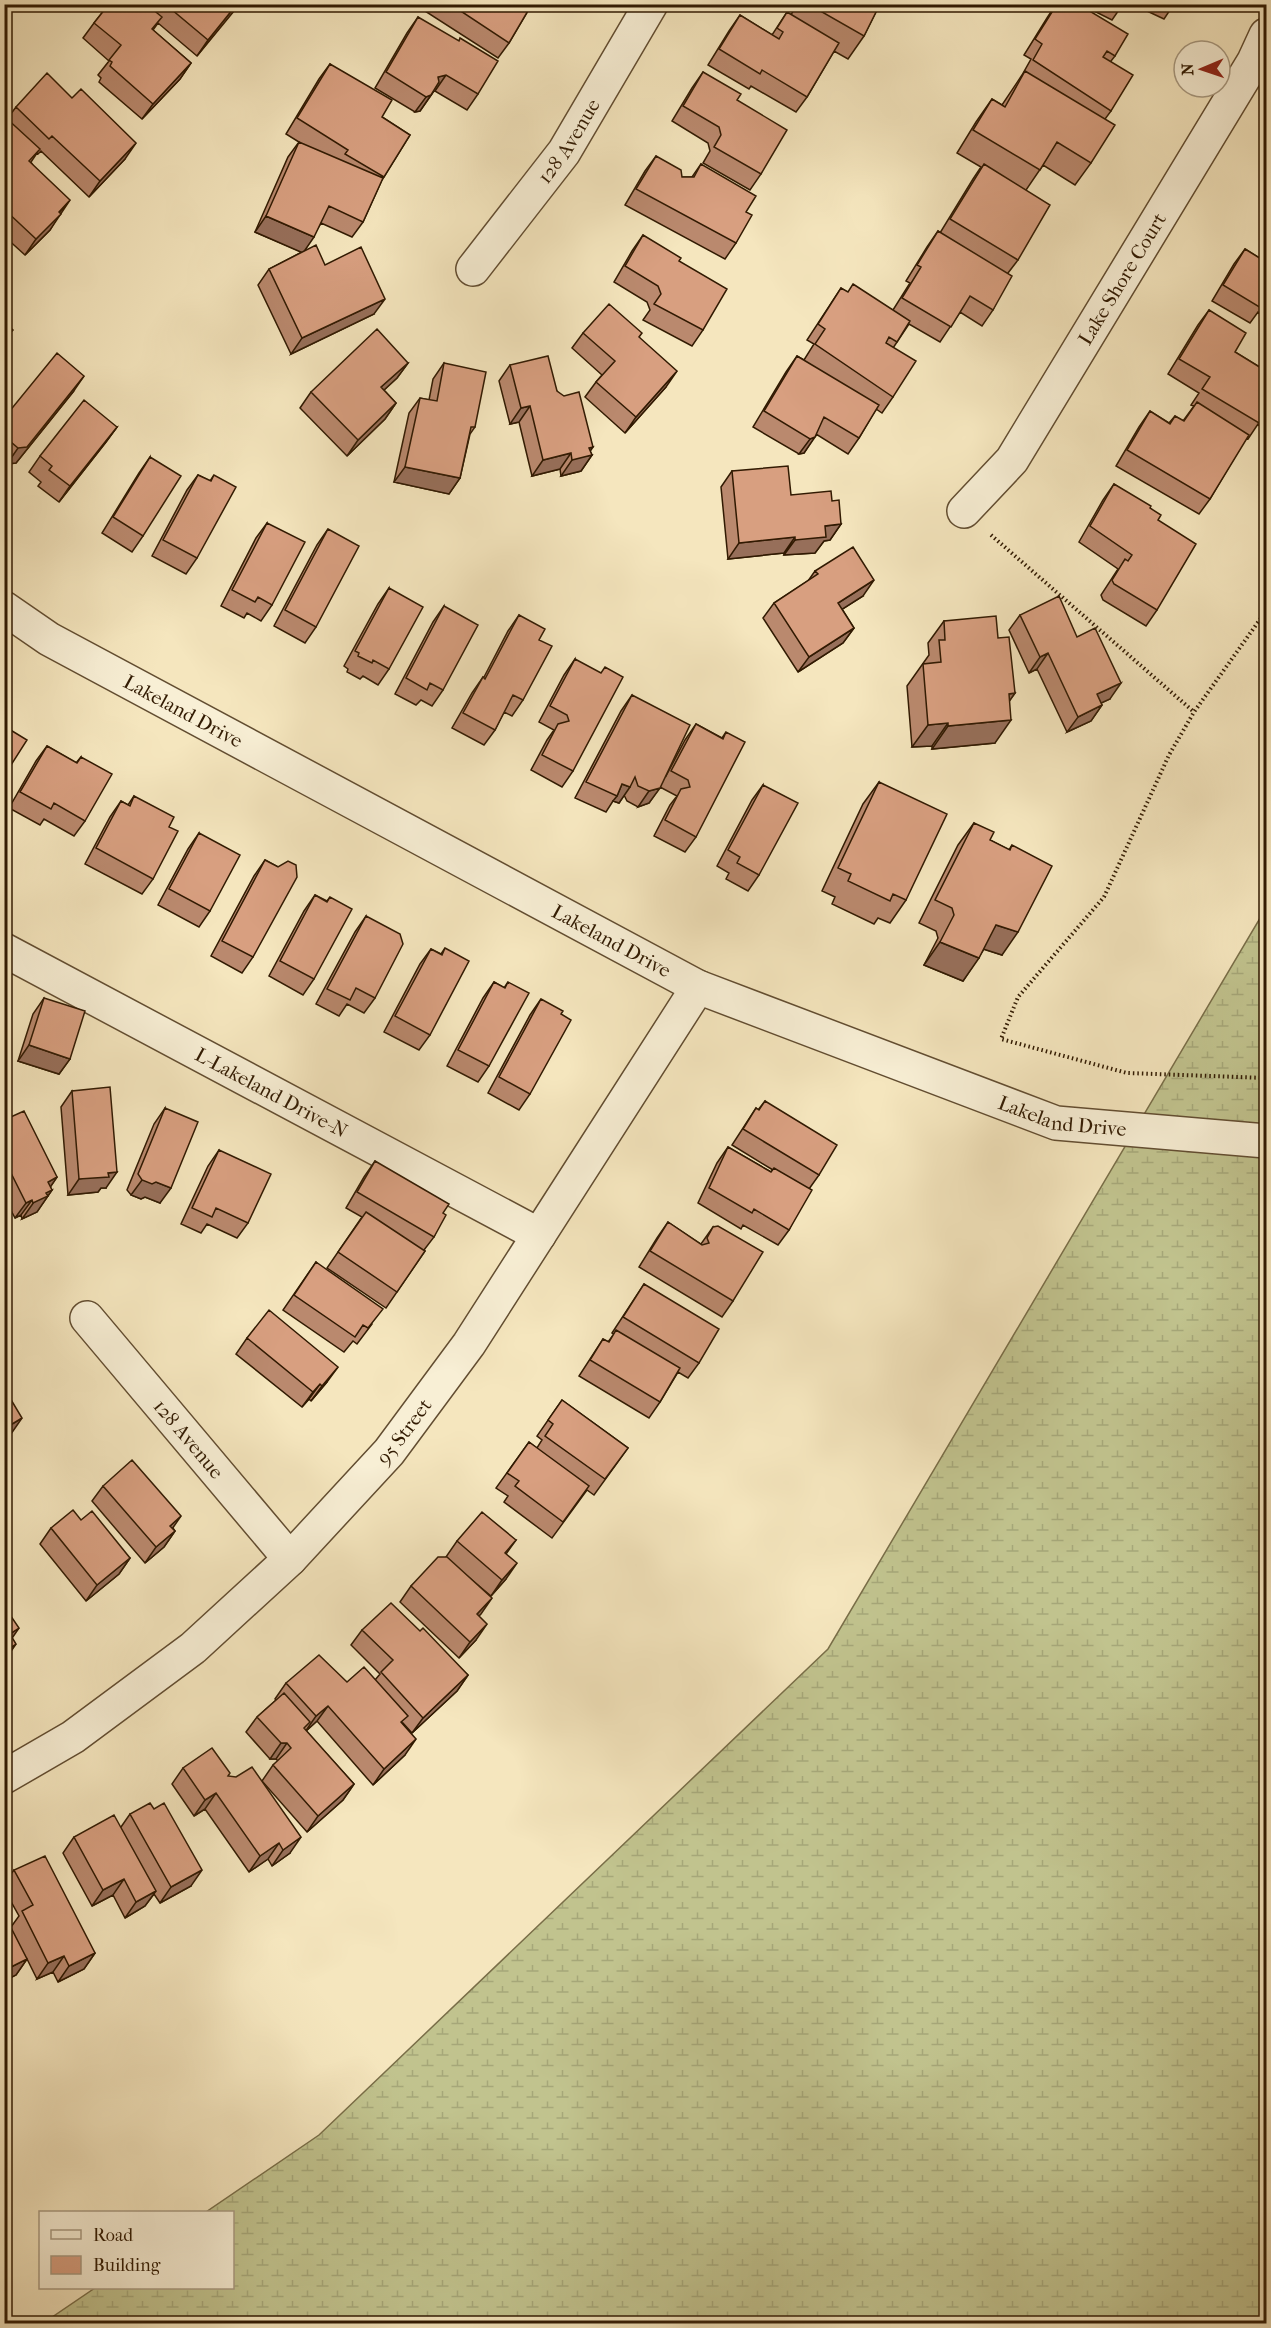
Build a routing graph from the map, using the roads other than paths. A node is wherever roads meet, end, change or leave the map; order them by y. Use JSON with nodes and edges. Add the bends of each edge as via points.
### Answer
{"nodes":[{"id":1,"x":651,"y":4,"type":"edge"},
{"id":2,"x":1266,"y":35,"type":"edge"},
{"id":3,"x":473,"y":269,"type":"dead end"},
{"id":4,"x":964,"y":511,"type":"road end"},
{"id":5,"x":4,"y":608,"type":"edge"},
{"id":6,"x":8,"y":959,"type":"edge"},
{"id":7,"x":698,"y":987,"type":"junction"},
{"id":8,"x":1266,"y":1141,"type":"edge"},
{"id":9,"x":539,"y":1235,"type":"junction"},
{"id":10,"x":87,"y":1318,"type":"dead end"},
{"id":11,"x":290,"y":1559,"type":"junction"},
{"id":12,"x":4,"y":1777,"type":"edge"}],
"edges":[{"from":1,"to":3,"type":"street","name":"128 Avenue","via":[[564,152]]},
{"from":2,"to":4,"type":"street","name":"Lake Shore Court","via":[[1254,61],[1012,460]]},
{"from":5,"to":7,"type":"street","name":"Lakeland Drive","via":[[49,639]]},
{"from":6,"to":9,"type":"street","name":"L-Lakeland Drive-N"},
{"from":7,"to":8,"type":"street","name":"Lakeland Drive","via":[[1056,1123]]},
{"from":7,"to":9,"type":"street","name":"95 Street"},
{"from":9,"to":11,"type":"street","name":"95 Street","via":[[469,1344],[389,1452]]},
{"from":10,"to":11,"type":"street","name":"128 Avenue"},
{"from":11,"to":12,"type":"street","name":"95 Street","via":[[194,1648],[73,1737]]}]}
